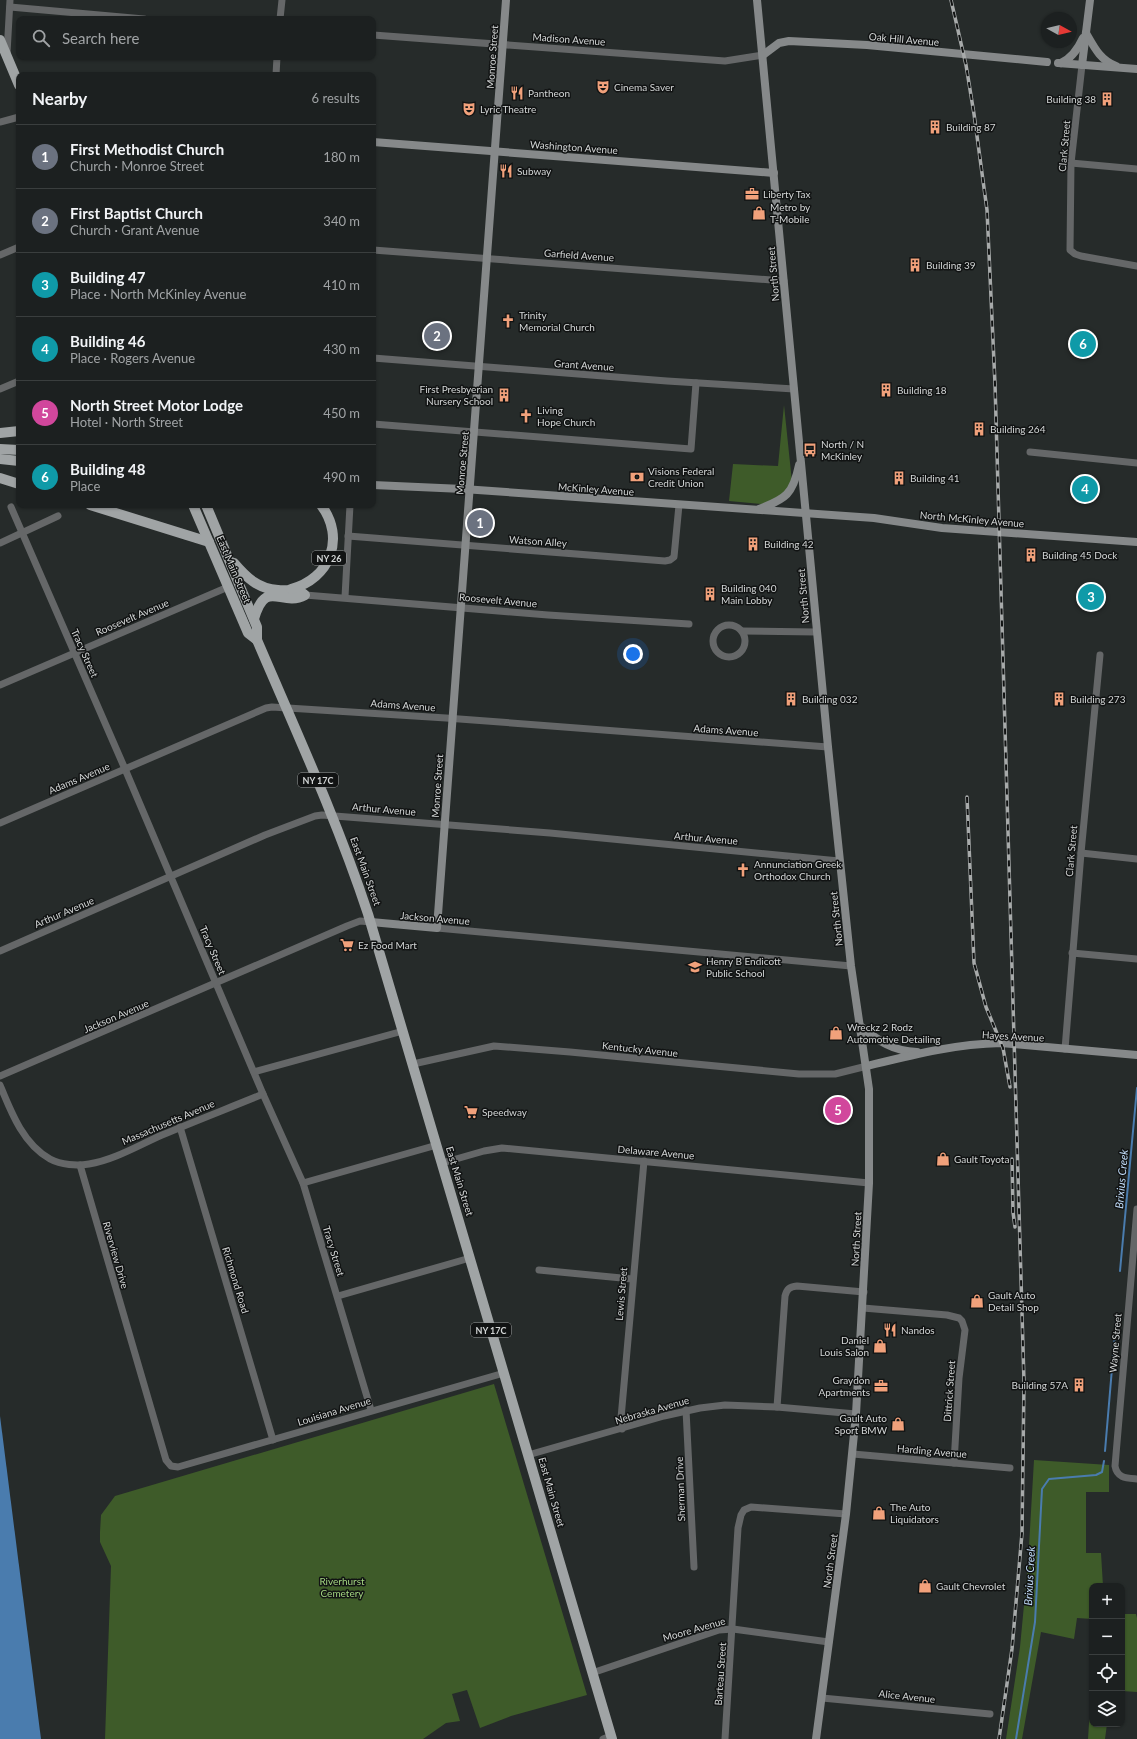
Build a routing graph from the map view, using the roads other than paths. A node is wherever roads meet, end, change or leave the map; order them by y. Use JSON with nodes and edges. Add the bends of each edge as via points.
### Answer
{"nodes":[{"id":1,"x":282,"y":0,"type":"edge"},
{"id":2,"x":506,"y":0,"type":"edge"},
{"id":3,"x":757,"y":0,"type":"edge"},
{"id":4,"x":1090,"y":0,"type":"edge"},
{"id":5,"x":10,"y":4,"type":"edge"},
{"id":6,"x":117,"y":16,"type":"edge"},
{"id":7,"x":280,"y":16,"type":"edge"},
{"id":8,"x":1086,"y":32,"type":"junction"},
{"id":9,"x":376,"y":35,"type":"edge"},
{"id":10,"x":0,"y":40,"type":"edge"},
{"id":11,"x":503,"y":44,"type":"junction"},
{"id":12,"x":762,"y":55,"type":"junction"},
{"id":13,"x":7,"y":56,"type":"junction"},
{"id":14,"x":277,"y":60,"type":"edge"},
{"id":15,"x":1047,"y":62,"type":"dead end"},
{"id":16,"x":1082,"y":65,"type":"junction"},
{"id":17,"x":1120,"y":67,"type":"junction"},
{"id":18,"x":1137,"y":69,"type":"edge"},
{"id":19,"x":276,"y":72,"type":"edge"},
{"id":20,"x":16,"y":78,"type":"edge"},
{"id":21,"x":16,"y":118,"type":"edge"},
{"id":22,"x":0,"y":122,"type":"edge"},
{"id":23,"x":376,"y":142,"type":"edge"},
{"id":24,"x":495,"y":151,"type":"junction"},
{"id":25,"x":1071,"y":163,"type":"junction"},
{"id":26,"x":1137,"y":169,"type":"edge"},
{"id":27,"x":774,"y":173,"type":"junction"},
{"id":28,"x":16,"y":248,"type":"edge"},
{"id":29,"x":376,"y":250,"type":"edge"},
{"id":30,"x":0,"y":255,"type":"edge"},
{"id":31,"x":486,"y":258,"type":"junction"},
{"id":32,"x":1137,"y":266,"type":"edge"},
{"id":33,"x":784,"y":281,"type":"junction"},
{"id":34,"x":376,"y":358,"type":"edge"},
{"id":35,"x":478,"y":367,"type":"junction"},
{"id":36,"x":16,"y":382,"type":"edge"},
{"id":37,"x":696,"y":383,"type":"junction"},
{"id":38,"x":794,"y":388,"type":"junction"},
{"id":39,"x":0,"y":389,"type":"edge"},
{"id":40,"x":376,"y":424,"type":"edge"},
{"id":41,"x":16,"y":431,"type":"edge"},
{"id":42,"x":475,"y":431,"type":"junction"},
{"id":43,"x":0,"y":433,"type":"edge"},
{"id":44,"x":0,"y":449,"type":"edge"},
{"id":45,"x":16,"y":450,"type":"edge"},
{"id":46,"x":1030,"y":452,"type":"dead end"},
{"id":47,"x":800,"y":454,"type":"junction"},
{"id":48,"x":0,"y":459,"type":"edge"},
{"id":49,"x":16,"y":460,"type":"edge"},
{"id":50,"x":1137,"y":463,"type":"edge"},
{"id":51,"x":0,"y":478,"type":"edge"},
{"id":52,"x":376,"y":482,"type":"edge"},
{"id":53,"x":16,"y":483,"type":"edge"},
{"id":54,"x":384,"y":484,"type":"junction"},
{"id":55,"x":376,"y":485,"type":"edge"},
{"id":56,"x":470,"y":490,"type":"junction"},
{"id":57,"x":679,"y":505,"type":"junction"},
{"id":58,"x":11,"y":508,"type":"dead end"},
{"id":59,"x":100,"y":508,"type":"edge"},
{"id":60,"x":194,"y":508,"type":"edge"},
{"id":61,"x":207,"y":508,"type":"edge"},
{"id":62,"x":323,"y":508,"type":"edge"},
{"id":63,"x":350,"y":508,"type":"edge"},
{"id":64,"x":754,"y":510,"type":"junction"},
{"id":65,"x":806,"y":514,"type":"junction"},
{"id":66,"x":58,"y":516,"type":"dead end"},
{"id":67,"x":22,"y":533,"type":"junction"},
{"id":68,"x":348,"y":536,"type":"junction"},
{"id":69,"x":209,"y":542,"type":"junction"},
{"id":70,"x":1137,"y":542,"type":"edge"},
{"id":71,"x":0,"y":543,"type":"edge"},
{"id":72,"x":465,"y":546,"type":"junction"},
{"id":73,"x":229,"y":558,"type":"junction"},
{"id":74,"x":228,"y":587,"type":"junction"},
{"id":75,"x":286,"y":590,"type":"junction"},
{"id":76,"x":305,"y":595,"type":"junction"},
{"id":77,"x":345,"y":597,"type":"junction"},
{"id":78,"x":460,"y":606,"type":"junction"},
{"id":79,"x":254,"y":619,"type":"junction"},
{"id":80,"x":689,"y":624,"type":"dead end"},
{"id":81,"x":742,"y":631,"type":"junction"},
{"id":82,"x":816,"y":632,"type":"junction"},
{"id":83,"x":257,"y":640,"type":"junction"},
{"id":84,"x":74,"y":653,"type":"junction"},
{"id":85,"x":1100,"y":656,"type":"dead end"},
{"id":86,"x":0,"y":685,"type":"edge"},
{"id":87,"x":286,"y":707,"type":"junction"},
{"id":88,"x":452,"y":719,"type":"junction"},
{"id":89,"x":828,"y":747,"type":"junction"},
{"id":90,"x":125,"y":769,"type":"junction"},
{"id":91,"x":333,"y":815,"type":"junction"},
{"id":92,"x":0,"y":823,"type":"edge"},
{"id":93,"x":445,"y":824,"type":"junction"},
{"id":94,"x":1081,"y":853,"type":"junction"},
{"id":95,"x":1137,"y":859,"type":"edge"},
{"id":96,"x":839,"y":860,"type":"junction"},
{"id":97,"x":171,"y":877,"type":"junction"},
{"id":98,"x":371,"y":922,"type":"junction"},
{"id":99,"x":437,"y":928,"type":"junction"},
{"id":100,"x":0,"y":950,"type":"edge"},
{"id":101,"x":1072,"y":953,"type":"junction"},
{"id":102,"x":1137,"y":959,"type":"edge"},
{"id":103,"x":850,"y":966,"type":"junction"},
{"id":104,"x":216,"y":984,"type":"junction"},
{"id":105,"x":860,"y":1026,"type":"junction"},
{"id":106,"x":403,"y":1031,"type":"junction"},
{"id":107,"x":1065,"y":1049,"type":"junction"},
{"id":108,"x":924,"y":1053,"type":"junction"},
{"id":109,"x":1137,"y":1054,"type":"edge"},
{"id":110,"x":413,"y":1064,"type":"junction"},
{"id":111,"x":867,"y":1066,"type":"junction"},
{"id":112,"x":254,"y":1072,"type":"junction"},
{"id":113,"x":0,"y":1076,"type":"edge"},
{"id":114,"x":0,"y":1085,"type":"edge"},
{"id":115,"x":263,"y":1094,"type":"junction"},
{"id":116,"x":180,"y":1127,"type":"junction"},
{"id":117,"x":437,"y":1145,"type":"junction"},
{"id":118,"x":644,"y":1161,"type":"junction"},
{"id":119,"x":442,"y":1163,"type":"junction"},
{"id":120,"x":80,"y":1165,"type":"junction"},
{"id":121,"x":303,"y":1183,"type":"junction"},
{"id":122,"x":869,"y":1183,"type":"junction"},
{"id":123,"x":1137,"y":1209,"type":"edge"},
{"id":124,"x":470,"y":1258,"type":"junction"},
{"id":125,"x":539,"y":1270,"type":"dead end"},
{"id":126,"x":632,"y":1279,"type":"junction"},
{"id":127,"x":864,"y":1292,"type":"junction"},
{"id":128,"x":338,"y":1296,"type":"junction"},
{"id":129,"x":863,"y":1308,"type":"junction"},
{"id":130,"x":504,"y":1373,"type":"junction"},
{"id":131,"x":777,"y":1407,"type":"junction"},
{"id":132,"x":371,"y":1410,"type":"junction"},
{"id":133,"x":686,"y":1410,"type":"junction"},
{"id":134,"x":856,"y":1414,"type":"junction"},
{"id":135,"x":622,"y":1429,"type":"junction"},
{"id":136,"x":273,"y":1440,"type":"junction"},
{"id":137,"x":853,"y":1454,"type":"junction"},
{"id":138,"x":528,"y":1455,"type":"junction"},
{"id":139,"x":954,"y":1463,"type":"junction"},
{"id":140,"x":170,"y":1466,"type":"joint"},
{"id":141,"x":1010,"y":1468,"type":"dead end"},
{"id":142,"x":1137,"y":1479,"type":"edge"},
{"id":143,"x":846,"y":1514,"type":"junction"},
{"id":144,"x":694,"y":1567,"type":"dead end"},
{"id":145,"x":733,"y":1629,"type":"junction"},
{"id":146,"x":829,"y":1642,"type":"junction"},
{"id":147,"x":592,"y":1673,"type":"junction"},
{"id":148,"x":822,"y":1698,"type":"junction"},
{"id":149,"x":990,"y":1714,"type":"dead end"},
{"id":150,"x":609,"y":1738,"type":"edge"},
{"id":151,"x":725,"y":1739,"type":"edge"},
{"id":152,"x":816,"y":1739,"type":"edge"}],
"edges":[{"from":1,"to":7,"type":"street"},
{"from":2,"to":11,"type":"street","name":"Monroe Street"},
{"from":3,"to":12,"type":"street","name":"North Street"},
{"from":4,"to":8,"type":"street","name":"Clark Street"},
{"from":5,"to":6,"type":"street"},
{"from":5,"to":13,"type":"street"},
{"from":8,"to":16,"type":"street","name":"Clark Street"},
{"from":8,"to":16,"type":"street","via":[[1079,47],[1068,60],[1059,63]]},
{"from":8,"to":17,"type":"street","via":[[1100,56]]},
{"from":9,"to":11,"type":"street","name":"Madison Avenue"},
{"from":10,"to":13,"type":"main road"},
{"from":11,"to":12,"type":"street","name":"Madison Avenue","via":[[725,60]]},
{"from":11,"to":24,"type":"street","name":"Monroe Street"},
{"from":12,"to":15,"type":"street","name":"Oak Hill Avenue","via":[[779,44],[790,41],[867,45]]},
{"from":12,"to":27,"type":"street","name":"North Street"},
{"from":13,"to":20,"type":"main road"},
{"from":14,"to":19,"type":"street"},
{"from":16,"to":17,"type":"street"},
{"from":16,"to":25,"type":"street","name":"Clark Street"},
{"from":17,"to":18,"type":"street"},
{"from":21,"to":22,"type":"street"},
{"from":23,"to":24,"type":"street","name":"Washington Avenue"},
{"from":24,"to":27,"type":"street","name":"Washington Avenue"},
{"from":24,"to":31,"type":"street","name":"Monroe Street"},
{"from":25,"to":26,"type":"street"},
{"from":25,"to":32,"type":"street","name":"Clark Street","via":[[1070,250],[1081,256]]},
{"from":27,"to":33,"type":"street","name":"North Street"},
{"from":28,"to":30,"type":"street"},
{"from":29,"to":31,"type":"street","name":"Garfield Avenue"},
{"from":31,"to":33,"type":"street","name":"Garfield Avenue"},
{"from":31,"to":35,"type":"street","name":"Monroe Street"},
{"from":33,"to":38,"type":"street","name":"North Street"},
{"from":34,"to":35,"type":"street","name":"Grant Avenue"},
{"from":35,"to":37,"type":"street","name":"Grant Avenue"},
{"from":35,"to":42,"type":"street","name":"Monroe Street"},
{"from":36,"to":39,"type":"street"},
{"from":37,"to":38,"type":"street","name":"Grant Avenue"},
{"from":37,"to":42,"type":"street","via":[[691,449]]},
{"from":38,"to":47,"type":"street","name":"North Street"},
{"from":40,"to":42,"type":"street"},
{"from":41,"to":43,"type":"main road"},
{"from":42,"to":56,"type":"street","name":"Monroe Street"},
{"from":44,"to":45,"type":"main road"},
{"from":46,"to":50,"type":"street"},
{"from":47,"to":64,"type":"street","via":[[796,481],[786,496],[776,503]]},
{"from":47,"to":65,"type":"street","name":"North Street"},
{"from":48,"to":49,"type":"main road"},
{"from":51,"to":53,"type":"main road"},
{"from":52,"to":54,"type":"street","name":"McKinley Avenue"},
{"from":54,"to":55,"type":"street","name":"McKinley Avenue"},
{"from":54,"to":56,"type":"street","name":"McKinley Avenue"},
{"from":56,"to":57,"type":"street","name":"McKinley Avenue"},
{"from":56,"to":72,"type":"street","name":"Monroe Street"},
{"from":57,"to":64,"type":"street","name":"McKinley Avenue"},
{"from":57,"to":72,"type":"street","name":"Watson Alley","via":[[674,557],[670,560]]},
{"from":58,"to":67,"type":"street","name":"Tracy Street"},
{"from":59,"to":69,"type":"main road"},
{"from":60,"to":69,"type":"main road","name":"East Main Street","number":"NY 17C"},
{"from":61,"to":73,"type":"main road","name":"East Main Street","number":"NY 17C"},
{"from":62,"to":75,"type":"main road","number":"NY 26","via":[[334,536],[329,558],[315,578]]},
{"from":63,"to":68,"type":"street"},
{"from":64,"to":65,"type":"street","name":"McKinley Avenue"},
{"from":65,"to":70,"type":"street","name":"North McKinley Avenue","via":[[874,518],[942,528]]},
{"from":65,"to":82,"type":"street","name":"North Street"},
{"from":66,"to":67,"type":"street"},
{"from":67,"to":71,"type":"street"},
{"from":67,"to":84,"type":"street","name":"Tracy Street"},
{"from":68,"to":72,"type":"street","name":"Watson Alley"},
{"from":68,"to":77,"type":"street"},
{"from":69,"to":74,"type":"main road","name":"East Main Street","number":"NY 17C"},
{"from":72,"to":78,"type":"street","name":"Monroe Street"},
{"from":73,"to":75,"type":"main road","number":"NY 26","via":[[247,577],[260,586]]},
{"from":73,"to":79,"type":"main road","name":"East Main Street","number":"NY 17C"},
{"from":74,"to":83,"type":"main road","name":"East Main Street","number":"NY 17C","via":[[248,633]]},
{"from":74,"to":84,"type":"street","name":"Roosevelt Avenue"},
{"from":75,"to":76,"type":"main road","via":[[300,591]]},
{"from":76,"to":77,"type":"street","name":"Roosevelt Avenue"},
{"from":76,"to":79,"type":"main road","via":[[299,598],[268,596],[258,607]]},
{"from":77,"to":78,"type":"street","name":"Roosevelt Avenue"},
{"from":78,"to":80,"type":"street","name":"Roosevelt Avenue"},
{"from":78,"to":88,"type":"street","name":"Monroe Street"},
{"from":79,"to":83,"type":"main road","name":"East Main Street","number":"NY 17C"},
{"from":81,"to":81,"type":"street","via":[[730,625],[718,630],[713,642],[717,652],[727,657],[741,652],[745,642]]},
{"from":81,"to":82,"type":"street"},
{"from":82,"to":89,"type":"street","name":"North Street"},
{"from":83,"to":87,"type":"main road","name":"East Main Street","number":"NY 17C"},
{"from":84,"to":86,"type":"street","name":"Roosevelt Avenue"},
{"from":84,"to":90,"type":"street","name":"Tracy Street"},
{"from":85,"to":94,"type":"street","name":"Clark Street"},
{"from":87,"to":88,"type":"street","name":"Adams Avenue"},
{"from":87,"to":90,"type":"street","name":"Adams Avenue","via":[[266,708]]},
{"from":87,"to":91,"type":"main road","name":"East Main Street","number":"NY 17C"},
{"from":88,"to":89,"type":"street","name":"Adams Avenue"},
{"from":88,"to":93,"type":"street","name":"Monroe Street"},
{"from":89,"to":96,"type":"street","name":"North Street"},
{"from":90,"to":92,"type":"street","name":"Adams Avenue"},
{"from":90,"to":97,"type":"street","name":"Tracy Street"},
{"from":91,"to":93,"type":"street","name":"Arthur Avenue"},
{"from":91,"to":97,"type":"street","name":"Arthur Avenue","via":[[315,816],[265,835]]},
{"from":91,"to":98,"type":"main road","name":"East Main Street","number":"NY 17C"},
{"from":93,"to":96,"type":"street","name":"Arthur Avenue"},
{"from":93,"to":99,"type":"street","name":"Monroe Street"},
{"from":94,"to":95,"type":"street"},
{"from":94,"to":101,"type":"street","name":"Clark Street"},
{"from":96,"to":103,"type":"street","name":"North Street"},
{"from":97,"to":100,"type":"street","name":"Arthur Avenue"},
{"from":97,"to":104,"type":"street","name":"Tracy Street"},
{"from":98,"to":99,"type":"street","name":"Jackson Avenue"},
{"from":98,"to":104,"type":"street","name":"Jackson Avenue","via":[[360,921],[347,926]]},
{"from":98,"to":106,"type":"main road","name":"East Main Street","number":"NY 17C"},
{"from":99,"to":103,"type":"street","name":"Jackson Avenue"},
{"from":101,"to":102,"type":"street"},
{"from":101,"to":107,"type":"street","name":"Clark Street"},
{"from":103,"to":105,"type":"street","name":"North Street"},
{"from":104,"to":112,"type":"street","name":"Tracy Street"},
{"from":104,"to":113,"type":"street","name":"Jackson Avenue"},
{"from":105,"to":108,"type":"street","via":[[880,1042],[896,1049]]},
{"from":105,"to":111,"type":"street","name":"North Street"},
{"from":106,"to":110,"type":"main road","name":"East Main Street","number":"NY 17C"},
{"from":106,"to":112,"type":"street"},
{"from":107,"to":108,"type":"street","name":"Hayes Avenue","via":[[986,1043],[951,1046]]},
{"from":107,"to":109,"type":"street","name":"Hayes Avenue"},
{"from":108,"to":111,"type":"street","name":"Hayes Avenue"},
{"from":110,"to":111,"type":"street","name":"Kentucky Avenue","via":[[494,1046],[806,1075],[835,1074]]},
{"from":110,"to":117,"type":"main road","name":"East Main Street","number":"NY 17C"},
{"from":111,"to":122,"type":"street","name":"North Street"},
{"from":112,"to":115,"type":"street","name":"Tracy Street"},
{"from":114,"to":120,"type":"street","via":[[9,1107],[33,1147],[57,1162]]},
{"from":115,"to":116,"type":"street","name":"Massachusetts Avenue"},
{"from":115,"to":121,"type":"street","name":"Tracy Street"},
{"from":116,"to":120,"type":"street","name":"Massachusetts Avenue","via":[[111,1158]]},
{"from":116,"to":136,"type":"street","name":"Richmond Road"},
{"from":117,"to":119,"type":"main road","name":"East Main Street","number":"NY 17C"},
{"from":117,"to":121,"type":"street"},
{"from":118,"to":119,"type":"street","name":"Delaware Avenue","via":[[502,1148]]},
{"from":118,"to":122,"type":"street","name":"Delaware Avenue"},
{"from":118,"to":126,"type":"street","name":"Lewis Street"},
{"from":119,"to":124,"type":"main road","name":"East Main Street","number":"NY 17C"},
{"from":120,"to":140,"type":"street","name":"Riverview Drive","via":[[166,1460]]},
{"from":121,"to":128,"type":"street","name":"Tracy Street"},
{"from":122,"to":127,"type":"street","name":"North Street"},
{"from":123,"to":142,"type":"street","name":"Wayne Street","via":[[1115,1466],[1116,1473],[1121,1477]]},
{"from":124,"to":128,"type":"street"},
{"from":124,"to":130,"type":"main road","name":"East Main Street","number":"NY 17C"},
{"from":125,"to":126,"type":"street"},
{"from":126,"to":135,"type":"street","name":"Lewis Street"},
{"from":127,"to":129,"type":"street","name":"North Street"},
{"from":127,"to":131,"type":"street","via":[[790,1287],[785,1296]]},
{"from":128,"to":132,"type":"street","name":"Tracy Street"},
{"from":129,"to":134,"type":"street","name":"North Street"},
{"from":129,"to":139,"type":"street","name":"Dittrick Street","via":[[947,1315],[962,1320],[964,1330]]},
{"from":130,"to":132,"type":"street","name":"Louisiana Avenue"},
{"from":130,"to":138,"type":"main road","name":"East Main Street","number":"NY 17C"},
{"from":131,"to":133,"type":"street","name":"Nebraska Avenue","via":[[725,1405]]},
{"from":131,"to":134,"type":"street","name":"Nebraska Avenue"},
{"from":132,"to":136,"type":"street","name":"Louisiana Avenue"},
{"from":133,"to":135,"type":"street","name":"Nebraska Avenue"},
{"from":133,"to":144,"type":"street","name":"Sherman Drive"},
{"from":134,"to":137,"type":"street","name":"North Street"},
{"from":135,"to":138,"type":"street","name":"Nebraska Avenue"},
{"from":136,"to":140,"type":"street","name":"Louisiana Avenue","via":[[178,1467]]},
{"from":137,"to":139,"type":"street","name":"Harding Avenue"},
{"from":137,"to":143,"type":"street","name":"North Street"},
{"from":138,"to":147,"type":"main road","name":"East Main Street","number":"NY 17C"},
{"from":139,"to":141,"type":"street","name":"Harding Avenue"},
{"from":143,"to":145,"type":"street","name":"Barteau Street","via":[[751,1507],[744,1510],[738,1528]]},
{"from":143,"to":146,"type":"street","name":"North Street"},
{"from":145,"to":146,"type":"street","name":"Moore Avenue"},
{"from":145,"to":147,"type":"street","name":"Moore Avenue","via":[[719,1630]]},
{"from":145,"to":151,"type":"street","name":"Barteau Street"},
{"from":146,"to":148,"type":"street","name":"North Street"},
{"from":147,"to":150,"type":"main road","name":"East Main Street","number":"NY 17C"},
{"from":148,"to":149,"type":"street","name":"Alice Avenue"},
{"from":148,"to":152,"type":"street","name":"North Street"}]}
